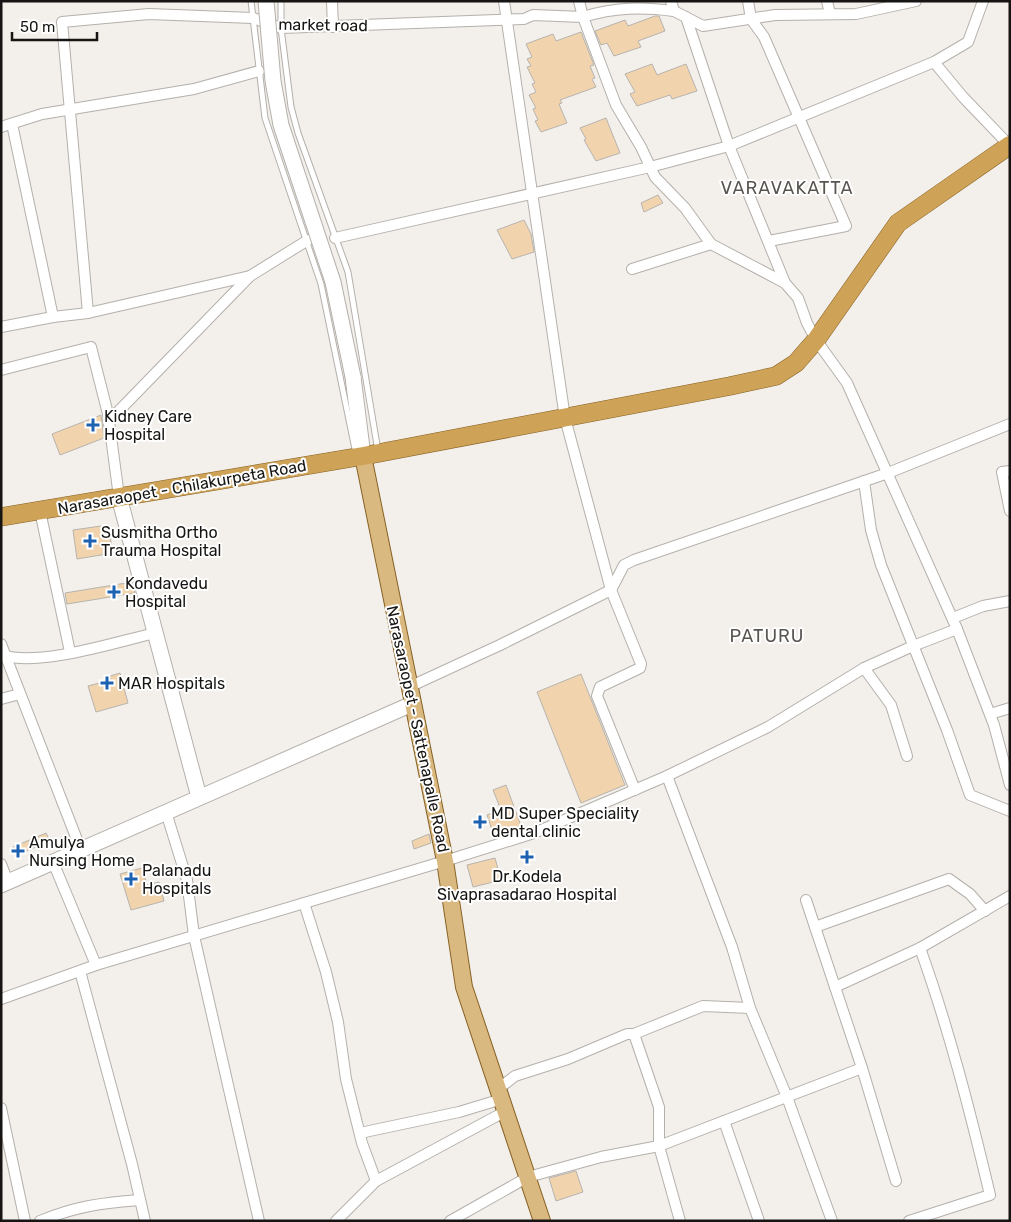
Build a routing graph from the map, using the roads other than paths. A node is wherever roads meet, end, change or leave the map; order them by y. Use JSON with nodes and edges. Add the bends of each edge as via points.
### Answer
{"nodes":[{"id":1,"x":251,"y":1,"type":"edge"},
{"id":2,"x":266,"y":1,"type":"edge"},
{"id":3,"x":281,"y":1,"type":"edge"},
{"id":4,"x":332,"y":1,"type":"edge"},
{"id":5,"x":504,"y":1,"type":"edge"},
{"id":6,"x":579,"y":1,"type":"edge"},
{"id":7,"x":748,"y":1,"type":"edge"},
{"id":8,"x":827,"y":1,"type":"edge"},
{"id":9,"x":916,"y":1,"type":"edge"},
{"id":10,"x":983,"y":1,"type":"edge"},
{"id":11,"x":901,"y":3,"type":"edge"},
{"id":12,"x":673,"y":6,"type":"edge"},
{"id":13,"x":830,"y":14,"type":"junction"},
{"id":14,"x":583,"y":17,"type":"junction"},
{"id":15,"x":686,"y":17,"type":"junction"},
{"id":16,"x":253,"y":18,"type":"junction"},
{"id":17,"x":751,"y":19,"type":"junction"},
{"id":18,"x":507,"y":20,"type":"junction"},
{"id":19,"x":333,"y":27,"type":"junction"},
{"id":20,"x":282,"y":28,"type":"junction"},
{"id":21,"x":934,"y":62,"type":"junction"},
{"id":22,"x":259,"y":71,"type":"junction"},
{"id":23,"x":68,"y":110,"type":"junction"},
{"id":24,"x":799,"y":117,"type":"junction"},
{"id":25,"x":12,"y":124,"type":"junction"},
{"id":26,"x":1,"y":127,"type":"edge"},
{"id":27,"x":730,"y":146,"type":"junction"},
{"id":28,"x":1009,"y":146,"type":"edge"},
{"id":29,"x":650,"y":167,"type":"junction"},
{"id":30,"x":532,"y":194,"type":"junction"},
{"id":31,"x":335,"y":238,"type":"junction"},
{"id":32,"x":308,"y":240,"type":"junction"},
{"id":33,"x":769,"y":241,"type":"junction"},
{"id":34,"x":711,"y":244,"type":"junction"},
{"id":35,"x":632,"y":269,"type":"dead end"},
{"id":36,"x":250,"y":276,"type":"junction"},
{"id":37,"x":785,"y":283,"type":"junction"},
{"id":38,"x":88,"y":313,"type":"junction"},
{"id":39,"x":53,"y":317,"type":"junction"},
{"id":40,"x":1,"y":327,"type":"edge"},
{"id":41,"x":816,"y":340,"type":"junction"},
{"id":42,"x":1,"y":370,"type":"edge"},
{"id":43,"x":565,"y":418,"type":"junction"},
{"id":44,"x":108,"y":422,"type":"junction"},
{"id":45,"x":1010,"y":424,"type":"edge"},
{"id":46,"x":366,"y":456,"type":"junction"},
{"id":47,"x":1010,"y":471,"type":"edge"},
{"id":48,"x":888,"y":473,"type":"junction"},
{"id":49,"x":864,"y":481,"type":"junction"},
{"id":50,"x":119,"y":498,"type":"junction"},
{"id":51,"x":40,"y":511,"type":"junction"},
{"id":52,"x":1010,"y":511,"type":"edge"},
{"id":53,"x":1,"y":517,"type":"edge"},
{"id":54,"x":611,"y":590,"type":"junction"},
{"id":55,"x":1010,"y":601,"type":"edge"},
{"id":56,"x":952,"y":618,"type":"junction"},
{"id":57,"x":958,"y":629,"type":"junction"},
{"id":58,"x":155,"y":634,"type":"junction"},
{"id":59,"x":1,"y":644,"type":"edge"},
{"id":60,"x":913,"y":646,"type":"junction"},
{"id":61,"x":70,"y":652,"type":"junction"},
{"id":62,"x":4,"y":655,"type":"edge"},
{"id":63,"x":864,"y":668,"type":"junction"},
{"id":64,"x":409,"y":687,"type":"junction"},
{"id":65,"x":20,"y":694,"type":"junction"},
{"id":66,"x":1,"y":699,"type":"edge"},
{"id":67,"x":412,"y":704,"type":"junction"},
{"id":68,"x":1010,"y":708,"type":"edge"},
{"id":69,"x":990,"y":714,"type":"junction"},
{"id":70,"x":907,"y":756,"type":"dead end"},
{"id":71,"x":667,"y":776,"type":"junction"},
{"id":72,"x":1010,"y":784,"type":"edge"},
{"id":73,"x":635,"y":790,"type":"junction"},
{"id":74,"x":199,"y":797,"type":"junction"},
{"id":75,"x":1010,"y":811,"type":"edge"},
{"id":76,"x":166,"y":812,"type":"junction"},
{"id":77,"x":81,"y":850,"type":"junction"},
{"id":78,"x":445,"y":861,"type":"junction"},
{"id":79,"x":53,"y":862,"type":"junction"},
{"id":80,"x":1,"y":864,"type":"edge"},
{"id":81,"x":5,"y":883,"type":"edge"},
{"id":82,"x":1010,"y":896,"type":"edge"},
{"id":83,"x":806,"y":900,"type":"dead end"},
{"id":84,"x":304,"y":903,"type":"junction"},
{"id":85,"x":985,"y":911,"type":"junction"},
{"id":86,"x":815,"y":928,"type":"junction"},
{"id":87,"x":194,"y":936,"type":"junction"},
{"id":88,"x":920,"y":948,"type":"junction"},
{"id":89,"x":96,"y":965,"type":"junction"},
{"id":90,"x":80,"y":971,"type":"junction"},
{"id":91,"x":835,"y":987,"type":"junction"},
{"id":92,"x":1,"y":999,"type":"edge"},
{"id":93,"x":750,"y":1008,"type":"junction"},
{"id":94,"x":634,"y":1034,"type":"junction"},
{"id":95,"x":862,"y":1068,"type":"junction"},
{"id":96,"x":787,"y":1097,"type":"junction"},
{"id":97,"x":502,"y":1100,"type":"junction"},
{"id":98,"x":1,"y":1108,"type":"edge"},
{"id":99,"x":724,"y":1121,"type":"junction"},
{"id":100,"x":360,"y":1133,"type":"junction"},
{"id":101,"x":659,"y":1146,"type":"junction"},
{"id":102,"x":528,"y":1177,"type":"junction"},
{"id":103,"x":376,"y":1181,"type":"junction"},
{"id":104,"x":896,"y":1181,"type":"dead end"},
{"id":105,"x":140,"y":1200,"type":"junction"},
{"id":106,"x":25,"y":1221,"type":"edge"},
{"id":107,"x":40,"y":1221,"type":"edge"},
{"id":108,"x":145,"y":1221,"type":"edge"},
{"id":109,"x":260,"y":1221,"type":"edge"},
{"id":110,"x":336,"y":1221,"type":"edge"},
{"id":111,"x":450,"y":1221,"type":"edge"},
{"id":112,"x":542,"y":1221,"type":"edge"},
{"id":113,"x":680,"y":1221,"type":"edge"},
{"id":114,"x":759,"y":1221,"type":"edge"},
{"id":115,"x":832,"y":1221,"type":"edge"},
{"id":116,"x":909,"y":1221,"type":"edge"}],
"edges":[{"from":1,"to":16,"type":"lane"},
{"from":2,"to":46,"type":"main road","name":"Narasaraopet - Sattenapalle Road","bridge":true,"via":[[281,125],[333,282]]},
{"from":3,"to":20,"type":"lane"},
{"from":4,"to":19,"type":"street"},
{"from":5,"to":18,"type":"street"},
{"from":6,"to":14,"type":"street"},
{"from":7,"to":17,"type":"street"},
{"from":8,"to":13,"type":"street"},
{"from":9,"to":11,"type":"street","name":"market road"},
{"from":10,"to":21,"type":"street","via":[[968,42]]},
{"from":11,"to":13,"type":"street","name":"market road","via":[[856,14]]},
{"from":12,"to":14,"type":"street","name":"market road","via":[[606,10]]},
{"from":12,"to":15,"type":"street","name":"market road"},
{"from":13,"to":17,"type":"street","name":"market road"},
{"from":14,"to":18,"type":"street","name":"market road","via":[[533,15]]},
{"from":14,"to":29,"type":"street","via":[[616,105]]},
{"from":15,"to":17,"type":"street","name":"market road","via":[[703,26]]},
{"from":15,"to":27,"type":"street"},
{"from":16,"to":20,"type":"street","name":"market road"},
{"from":16,"to":22,"type":"lane"},
{"from":16,"to":23,"type":"street","name":"market road","via":[[149,14],[62,22]]},
{"from":17,"to":24,"type":"street","via":[[764,37]]},
{"from":18,"to":19,"type":"street","name":"market road"},
{"from":18,"to":30,"type":"street"},
{"from":19,"to":20,"type":"street","name":"market road"},
{"from":20,"to":31,"type":"lane","via":[[292,106]]},
{"from":21,"to":24,"type":"street"},
{"from":21,"to":28,"type":"street"},
{"from":22,"to":23,"type":"street","via":[[194,89]]},
{"from":22,"to":32,"type":"lane","via":[[265,118]]},
{"from":23,"to":25,"type":"street"},
{"from":23,"to":38,"type":"street"},
{"from":24,"to":27,"type":"street"},
{"from":24,"to":33,"type":"street","via":[[846,226]]},
{"from":25,"to":26,"type":"street"},
{"from":25,"to":39,"type":"street"},
{"from":27,"to":29,"type":"street"},
{"from":27,"to":33,"type":"street"},
{"from":28,"to":41,"type":"highway","name":"Narasaraopet - Chilakurpeta Road","via":[[898,223]]},
{"from":29,"to":30,"type":"street"},
{"from":29,"to":34,"type":"street"},
{"from":30,"to":31,"type":"street"},
{"from":30,"to":43,"type":"street"},
{"from":31,"to":46,"type":"lane","via":[[348,272]]},
{"from":32,"to":36,"type":"street"},
{"from":32,"to":46,"type":"lane"},
{"from":33,"to":37,"type":"street"},
{"from":34,"to":35,"type":"street"},
{"from":34,"to":37,"type":"street"},
{"from":36,"to":38,"type":"street"},
{"from":36,"to":44,"type":"street"},
{"from":37,"to":41,"type":"street","via":[[798,298]]},
{"from":38,"to":39,"type":"street"},
{"from":39,"to":40,"type":"street"},
{"from":41,"to":43,"type":"highway","name":"Narasaraopet - Chilakurpeta Road","via":[[796,363],[776,376]]},
{"from":41,"to":48,"type":"street","via":[[848,383]]},
{"from":42,"to":44,"type":"street","via":[[91,347]]},
{"from":43,"to":46,"type":"highway","name":"Narasaraopet - Chilakurpeta Road"},
{"from":43,"to":54,"type":"street"},
{"from":44,"to":50,"type":"street"},
{"from":45,"to":48,"type":"street"},
{"from":46,"to":50,"type":"highway","name":"Narasaraopet - Chilakurpeta Road"},
{"from":46,"to":64,"type":"main road","name":"Narasaraopet - Sattenapalle Road"},
{"from":47,"to":52,"type":"street","via":[[1002,472]]},
{"from":48,"to":49,"type":"street"},
{"from":48,"to":56,"type":"street"},
{"from":49,"to":54,"type":"street","via":[[634,560],[624,565]]},
{"from":49,"to":60,"type":"street","via":[[871,530],[881,565]]},
{"from":50,"to":51,"type":"highway","name":"Narasaraopet - Chilakurpeta Road"},
{"from":50,"to":58,"type":"main road"},
{"from":51,"to":53,"type":"highway","name":"Narasaraopet - Chilakurpeta Road"},
{"from":51,"to":61,"type":"street"},
{"from":54,"to":64,"type":"street"},
{"from":54,"to":73,"type":"street","via":[[641,664],[640,668],[600,687],[597,696]]},
{"from":55,"to":56,"type":"street","via":[[983,606]]},
{"from":56,"to":57,"type":"street"},
{"from":57,"to":60,"type":"street"},
{"from":57,"to":69,"type":"street"},
{"from":58,"to":61,"type":"street"},
{"from":58,"to":74,"type":"main road"},
{"from":59,"to":62,"type":"street"},
{"from":60,"to":63,"type":"street"},
{"from":60,"to":75,"type":"street","via":[[970,795]]},
{"from":61,"to":62,"type":"street","via":[[26,659]]},
{"from":62,"to":65,"type":"street"},
{"from":63,"to":70,"type":"street","via":[[891,705]]},
{"from":63,"to":71,"type":"street","via":[[768,727]]},
{"from":64,"to":67,"type":"main road","name":"Narasaraopet - Sattenapalle Road"},
{"from":65,"to":66,"type":"street"},
{"from":65,"to":77,"type":"street"},
{"from":67,"to":74,"type":"main road"},
{"from":67,"to":78,"type":"main road","name":"Narasaraopet - Sattenapalle Road"},
{"from":68,"to":69,"type":"street"},
{"from":69,"to":72,"type":"street"},
{"from":71,"to":73,"type":"street"},
{"from":71,"to":93,"type":"street","via":[[732,947]]},
{"from":73,"to":78,"type":"street","via":[[534,833]]},
{"from":74,"to":76,"type":"main road"},
{"from":76,"to":77,"type":"main road"},
{"from":76,"to":87,"type":"street","via":[[187,880]]},
{"from":77,"to":79,"type":"main road"},
{"from":78,"to":84,"type":"street"},
{"from":78,"to":97,"type":"main road","name":"Narasaraopet - Sattenapalle Road","via":[[464,987]]},
{"from":79,"to":81,"type":"main road"},
{"from":79,"to":89,"type":"street"},
{"from":80,"to":81,"type":"street"},
{"from":82,"to":85,"type":"street"},
{"from":83,"to":86,"type":"street"},
{"from":84,"to":87,"type":"street"},
{"from":84,"to":100,"type":"street","via":[[326,972],[338,1022],[346,1079]]},
{"from":85,"to":86,"type":"street","via":[[970,894],[949,879]]},
{"from":85,"to":88,"type":"street"},
{"from":86,"to":91,"type":"street"},
{"from":87,"to":89,"type":"street"},
{"from":87,"to":109,"type":"street"},
{"from":88,"to":91,"type":"street"},
{"from":88,"to":116,"type":"street","via":[[961,1077],[990,1195]]},
{"from":89,"to":90,"type":"street"},
{"from":90,"to":92,"type":"street"},
{"from":90,"to":105,"type":"street"},
{"from":91,"to":95,"type":"street"},
{"from":93,"to":94,"type":"street","via":[[702,1006]]},
{"from":93,"to":96,"type":"street"},
{"from":94,"to":97,"type":"street","via":[[515,1076]]},
{"from":94,"to":101,"type":"street","via":[[659,1107]]},
{"from":95,"to":96,"type":"street"},
{"from":95,"to":104,"type":"street"},
{"from":96,"to":99,"type":"street"},
{"from":96,"to":115,"type":"street"},
{"from":97,"to":100,"type":"street"},
{"from":97,"to":102,"type":"main road","name":"Narasaraopet - Sattenapalle Road"},
{"from":97,"to":103,"type":"street"},
{"from":98,"to":106,"type":"street"},
{"from":99,"to":101,"type":"street"},
{"from":99,"to":114,"type":"street"},
{"from":100,"to":103,"type":"street"},
{"from":101,"to":102,"type":"street","via":[[601,1157]]},
{"from":101,"to":113,"type":"street"},
{"from":102,"to":111,"type":"street"},
{"from":102,"to":112,"type":"main road","name":"Narasaraopet - Sattenapalle Road"},
{"from":103,"to":110,"type":"street"},
{"from":105,"to":107,"type":"street","via":[[97,1203]]},
{"from":105,"to":108,"type":"street"}]}
